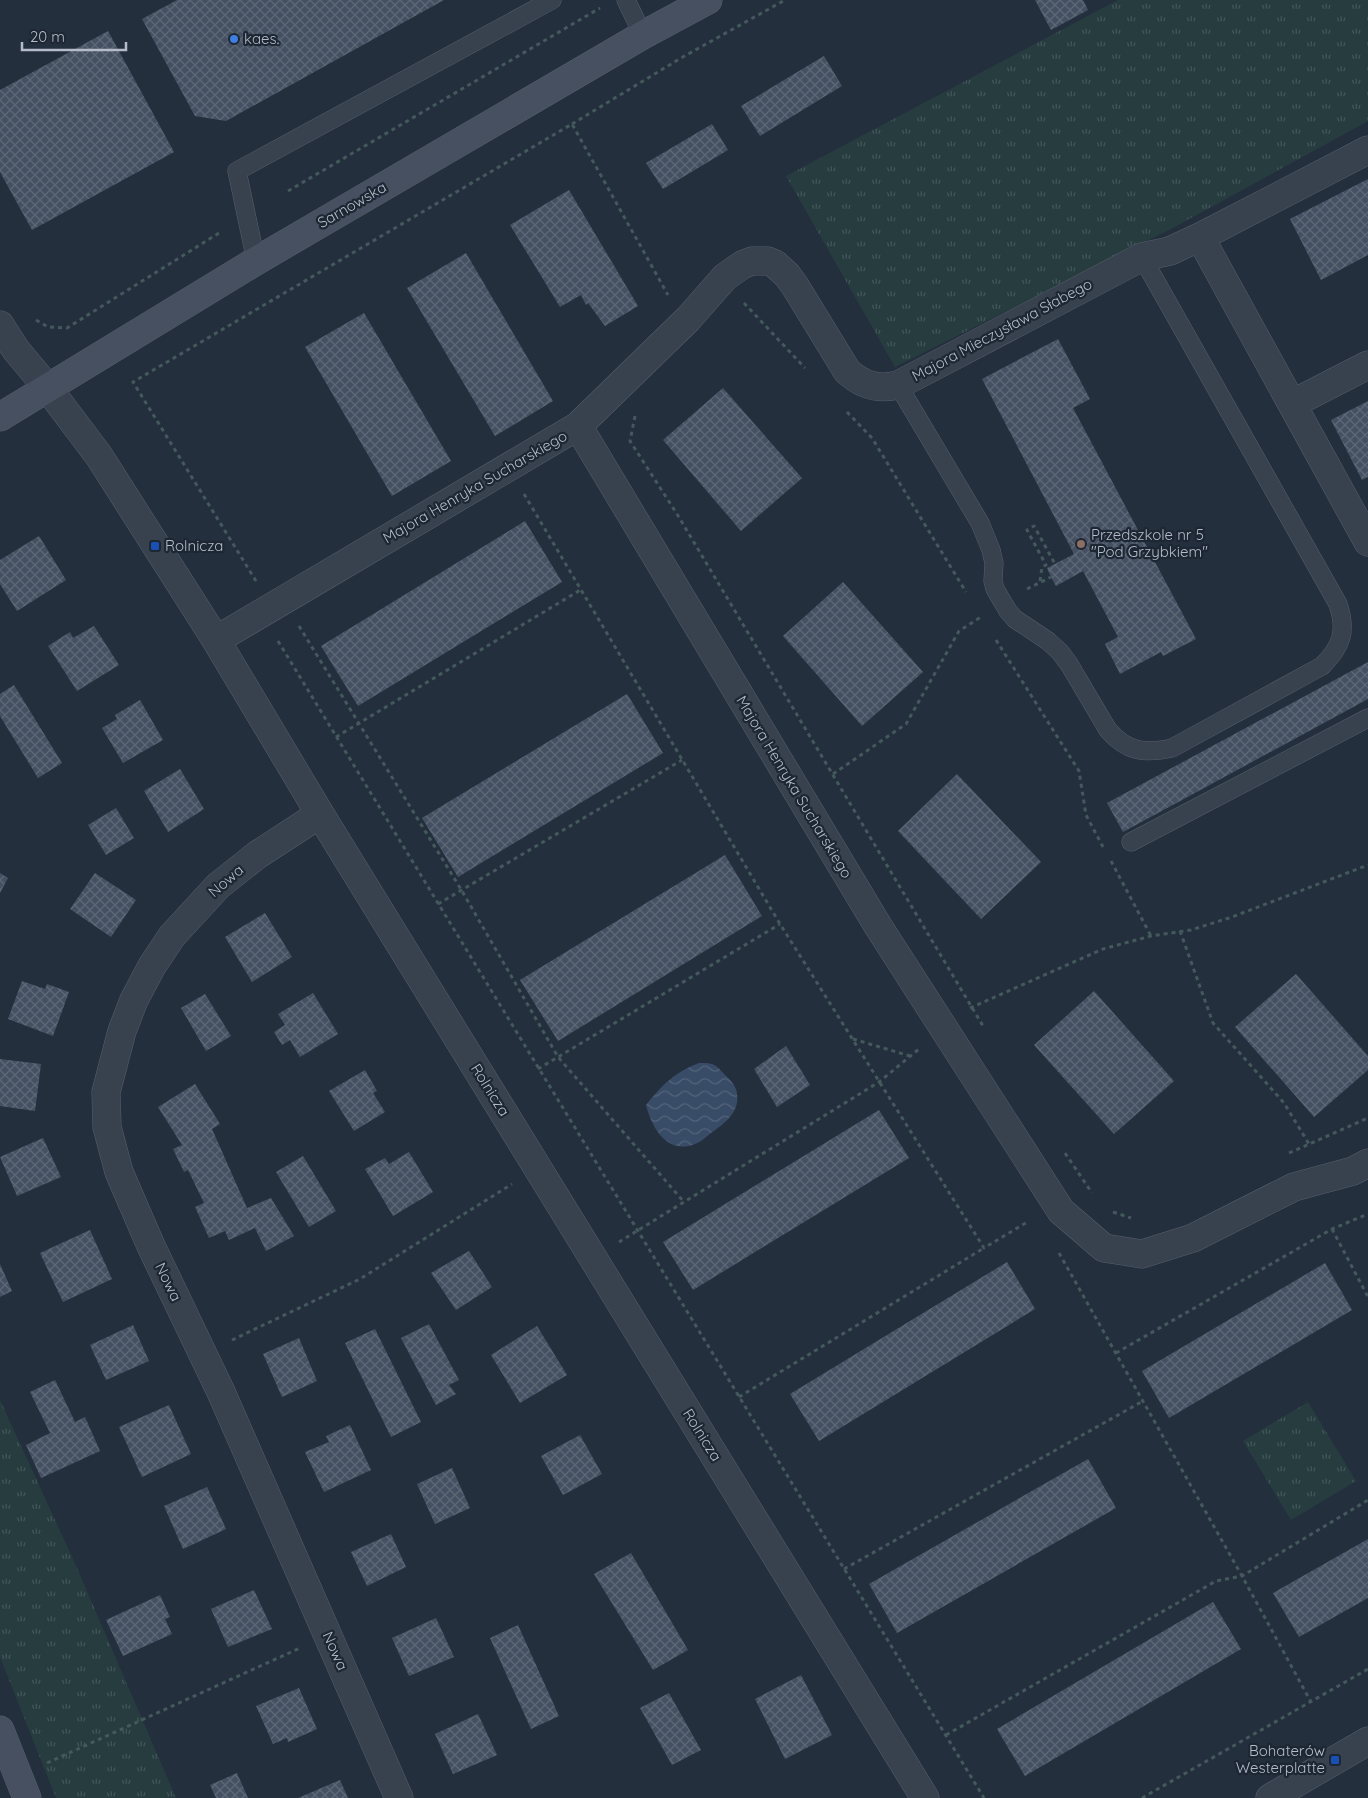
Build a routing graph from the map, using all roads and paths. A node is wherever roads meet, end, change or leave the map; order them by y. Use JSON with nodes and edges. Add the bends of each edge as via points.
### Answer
{"nodes":[{"id":1,"x":552,"y":0,"type":"edge"},
{"id":2,"x":626,"y":0,"type":"edge"},
{"id":3,"x":708,"y":0,"type":"edge"},
{"id":4,"x":786,"y":0,"type":"edge"},
{"id":5,"x":606,"y":5,"type":"dead end"},
{"id":6,"x":643,"y":34,"type":"junction"},
{"id":7,"x":572,"y":124,"type":"dead end"},
{"id":8,"x":1368,"y":150,"type":"edge"},
{"id":9,"x":288,"y":191,"type":"dead end"},
{"id":10,"x":219,"y":233,"type":"dead end"},
{"id":11,"x":1200,"y":237,"type":"junction"},
{"id":12,"x":1142,"y":257,"type":"junction"},
{"id":13,"x":256,"y":260,"type":"junction"},
{"id":14,"x":743,"y":302,"type":"dead end"},
{"id":15,"x":34,"y":318,"type":"dead end"},
{"id":16,"x":0,"y":325,"type":"edge"},
{"id":17,"x":1368,"y":365,"type":"edge"},
{"id":18,"x":811,"y":374,"type":"dead end"},
{"id":19,"x":898,"y":385,"type":"junction"},
{"id":20,"x":47,"y":387,"type":"junction"},
{"id":21,"x":1292,"y":404,"type":"junction"},
{"id":22,"x":845,"y":409,"type":"dead end"},
{"id":23,"x":0,"y":417,"type":"edge"},
{"id":24,"x":578,"y":426,"type":"junction"},
{"id":25,"x":523,"y":492,"type":"dead end"},
{"id":26,"x":1368,"y":542,"type":"edge"},
{"id":27,"x":1056,"y":564,"type":"dead end"},
{"id":28,"x":1051,"y":577,"type":"dead end"},
{"id":29,"x":1040,"y":582,"type":"junction"},
{"id":30,"x":582,"y":589,"type":"junction"},
{"id":31,"x":971,"y":600,"type":"dead end"},
{"id":32,"x":1003,"y":602,"type":"junction"},
{"id":33,"x":976,"y":608,"type":"dead end"},
{"id":34,"x":982,"y":617,"type":"junction"},
{"id":35,"x":987,"y":625,"type":"dead end"},
{"id":36,"x":293,"y":632,"type":"dead end"},
{"id":37,"x":992,"y":633,"type":"dead end"},
{"id":38,"x":285,"y":637,"type":"dead end"},
{"id":39,"x":216,"y":640,"type":"junction"},
{"id":40,"x":1368,"y":718,"type":"edge"},
{"id":41,"x":358,"y":723,"type":"junction"},
{"id":42,"x":336,"y":737,"type":"junction"},
{"id":43,"x":682,"y":760,"type":"junction"},
{"id":44,"x":834,"y":774,"type":"dead end"},
{"id":45,"x":320,"y":814,"type":"junction"},
{"id":46,"x":1131,"y":842,"type":"dead end"},
{"id":47,"x":1104,"y":849,"type":"dead end"},
{"id":48,"x":1109,"y":858,"type":"dead end"},
{"id":49,"x":462,"y":891,"type":"junction"},
{"id":50,"x":438,"y":904,"type":"junction"},
{"id":51,"x":780,"y":924,"type":"junction"},
{"id":52,"x":1180,"y":931,"type":"dead end"},
{"id":53,"x":1151,"y":936,"type":"dead end"},
{"id":54,"x":852,"y":1039,"type":"junction"},
{"id":55,"x":910,"y":1056,"type":"dead end"},
{"id":56,"x":558,"y":1057,"type":"junction"},
{"id":57,"x":538,"y":1069,"type":"junction"},
{"id":58,"x":1309,"y":1144,"type":"dead end"},
{"id":59,"x":1368,"y":1163,"type":"edge"},
{"id":60,"x":538,"y":1168,"type":"junction"},
{"id":61,"x":684,"y":1202,"type":"dead end"},
{"id":62,"x":1368,"y":1214,"type":"edge"},
{"id":63,"x":1030,"y":1220,"type":"dead end"},
{"id":64,"x":1332,"y":1229,"type":"junction"},
{"id":65,"x":984,"y":1248,"type":"junction"},
{"id":66,"x":1057,"y":1250,"type":"dead end"},
{"id":67,"x":1368,"y":1297,"type":"edge"},
{"id":68,"x":203,"y":1353,"type":"junction"},
{"id":69,"x":1116,"y":1353,"type":"junction"},
{"id":70,"x":739,"y":1396,"type":"junction"},
{"id":71,"x":1143,"y":1401,"type":"junction"},
{"id":72,"x":1368,"y":1500,"type":"edge"},
{"id":73,"x":844,"y":1570,"type":"junction"},
{"id":74,"x":1242,"y":1576,"type":"junction"},
{"id":75,"x":328,"y":1635,"type":"junction"},
{"id":76,"x":1368,"y":1669,"type":"edge"},
{"id":77,"x":1310,"y":1702,"type":"junction"},
{"id":78,"x":0,"y":1730,"type":"edge"},
{"id":79,"x":946,"y":1735,"type":"junction"},
{"id":80,"x":1368,"y":1741,"type":"edge"},
{"id":81,"x":47,"y":1763,"type":"dead end"},
{"id":82,"x":26,"y":1798,"type":"edge"},
{"id":83,"x":399,"y":1798,"type":"edge"},
{"id":84,"x":926,"y":1798,"type":"edge"},
{"id":85,"x":984,"y":1798,"type":"edge"},
{"id":86,"x":1142,"y":1798,"type":"edge"},
{"id":87,"x":1270,"y":1798,"type":"edge"}],
"edges":[{"from":1,"to":13,"type":"lane","via":[[236,172]]},
{"from":2,"to":6,"type":"lane"},
{"from":3,"to":6,"type":"main road","name":"Sarnowska"},
{"from":4,"to":7,"type":"path"},
{"from":5,"to":9,"type":"path"},
{"from":6,"to":13,"type":"main road","name":"Sarnowska"},
{"from":8,"to":11,"type":"street","name":"Majora Mieczysława Słabego"},
{"from":10,"to":15,"type":"path","via":[[67,328],[48,327]]},
{"from":11,"to":12,"type":"street","name":"Majora Mieczysława Słabego","via":[[1170,251]]},
{"from":11,"to":21,"type":"street"},
{"from":12,"to":19,"type":"street","name":"Majora Mieczysława Słabego"},
{"from":12,"to":32,"type":"lane","via":[[1338,604],[1343,619],[1340,641],[1322,666],[1180,744],[1154,752],[1125,746],[1116,740],[1060,652],[1015,619]]},
{"from":13,"to":20,"type":"main road","name":"Sarnowska"},
{"from":14,"to":18,"type":"path"},
{"from":16,"to":20,"type":"street","name":"Rolnicza"},
{"from":17,"to":21,"type":"street"},
{"from":19,"to":24,"type":"street","name":"Majora Mieczysława Słabego","via":[[876,387],[856,379],[847,371],[786,274],[768,261],[752,261],[725,278],[688,319]]},
{"from":19,"to":32,"type":"lane","via":[[980,523],[994,563],[993,581]]},
{"from":20,"to":23,"type":"main road","name":"Sarnowska"},
{"from":20,"to":39,"type":"street","name":"Rolnicza","via":[[99,456]]},
{"from":21,"to":26,"type":"street"},
{"from":22,"to":31,"type":"path","via":[[872,438]]},
{"from":24,"to":39,"type":"street","name":"Majora Henryka Sucharskiego"},
{"from":24,"to":59,"type":"street","name":"Majora Henryka Sucharskiego","via":[[878,926],[1061,1211],[1104,1248],[1142,1254],[1193,1238],[1294,1186],[1353,1171]]},
{"from":25,"to":30,"type":"path"},
{"from":27,"to":29,"type":"path","via":[[1034,526],[1026,530],[1046,565],[1042,567]]},
{"from":28,"to":29,"type":"path"},
{"from":29,"to":32,"type":"path"},
{"from":30,"to":41,"type":"path"},
{"from":30,"to":43,"type":"path"},
{"from":32,"to":34,"type":"path"},
{"from":33,"to":34,"type":"path"},
{"from":34,"to":35,"type":"path"},
{"from":34,"to":44,"type":"path","via":[[958,631],[906,724]]},
{"from":36,"to":41,"type":"path","via":[[301,628]]},
{"from":37,"to":47,"type":"path","via":[[1079,772],[1086,814]]},
{"from":38,"to":42,"type":"path","via":[[277,642]]},
{"from":39,"to":45,"type":"street","name":"Rolnicza"},
{"from":40,"to":46,"type":"lane"},
{"from":41,"to":42,"type":"path"},
{"from":41,"to":49,"type":"path"},
{"from":42,"to":50,"type":"path"},
{"from":43,"to":49,"type":"path"},
{"from":43,"to":51,"type":"path"},
{"from":45,"to":60,"type":"street","name":"Rolnicza"},
{"from":45,"to":68,"type":"street","name":"Nowa","via":[[257,855],[218,886],[172,936],[134,1000],[106,1092],[107,1127],[118,1172]]},
{"from":48,"to":53,"type":"path"},
{"from":49,"to":50,"type":"path"},
{"from":49,"to":56,"type":"path"},
{"from":50,"to":57,"type":"path"},
{"from":51,"to":54,"type":"path"},
{"from":51,"to":56,"type":"path"},
{"from":52,"to":58,"type":"path","via":[[1213,1023],[1284,1103]]},
{"from":54,"to":55,"type":"path"},
{"from":54,"to":65,"type":"path"},
{"from":56,"to":57,"type":"path"},
{"from":56,"to":61,"type":"path"},
{"from":57,"to":70,"type":"path"},
{"from":60,"to":68,"type":"path","via":[[360,1278]]},
{"from":60,"to":84,"type":"street","name":"Rolnicza"},
{"from":62,"to":64,"type":"path"},
{"from":63,"to":65,"type":"path"},
{"from":64,"to":67,"type":"path"},
{"from":64,"to":69,"type":"path"},
{"from":65,"to":70,"type":"path"},
{"from":66,"to":69,"type":"path"},
{"from":68,"to":75,"type":"street","name":"Nowa"},
{"from":69,"to":71,"type":"path"},
{"from":70,"to":73,"type":"path"},
{"from":71,"to":73,"type":"path"},
{"from":71,"to":74,"type":"path"},
{"from":72,"to":74,"type":"path"},
{"from":73,"to":79,"type":"path"},
{"from":74,"to":77,"type":"path"},
{"from":74,"to":79,"type":"path","via":[[1216,1581]]},
{"from":75,"to":81,"type":"path"},
{"from":75,"to":83,"type":"street","name":"Nowa"},
{"from":76,"to":77,"type":"path"},
{"from":77,"to":86,"type":"path"},
{"from":78,"to":82,"type":"main road"},
{"from":79,"to":85,"type":"path"},
{"from":80,"to":87,"type":"street"}]}
